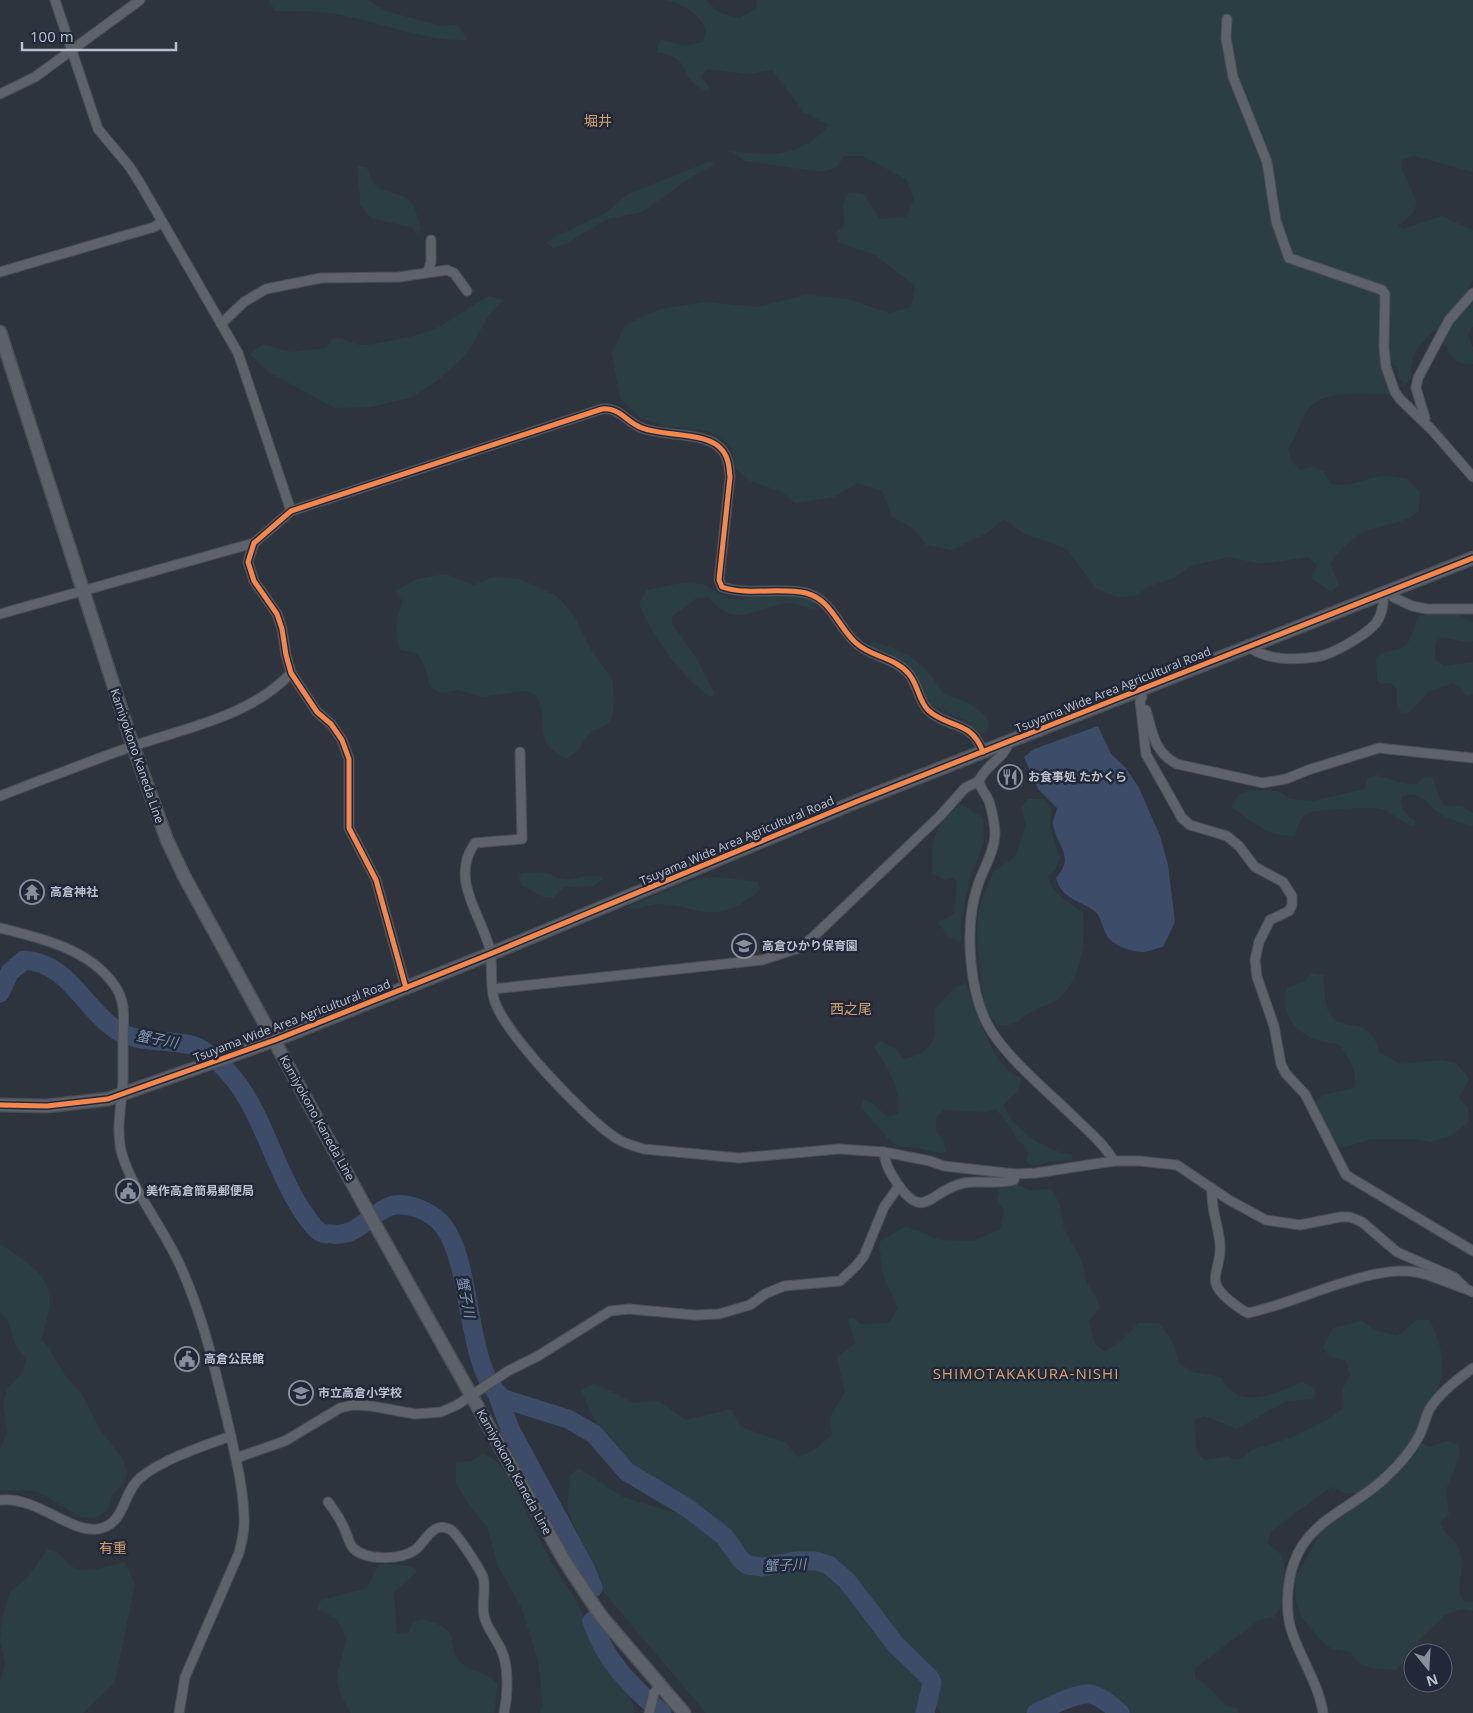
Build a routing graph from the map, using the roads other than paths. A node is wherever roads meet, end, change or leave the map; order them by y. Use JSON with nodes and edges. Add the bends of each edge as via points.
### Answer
{"nodes":[{"id":1,"x":55,"y":0,"type":"edge"},
{"id":2,"x":140,"y":0,"type":"edge"},
{"id":3,"x":1227,"y":19,"type":"dead end"},
{"id":4,"x":73,"y":51,"type":"junction"},
{"id":5,"x":0,"y":94,"type":"edge"},
{"id":6,"x":162,"y":222,"type":"junction"},
{"id":7,"x":431,"y":240,"type":"dead end"},
{"id":8,"x":428,"y":271,"type":"junction"},
{"id":9,"x":0,"y":272,"type":"edge"},
{"id":10,"x":467,"y":291,"type":"dead end"},
{"id":11,"x":1473,"y":293,"type":"edge"},
{"id":12,"x":221,"y":324,"type":"junction"},
{"id":13,"x":0,"y":332,"type":"edge"},
{"id":14,"x":1424,"y":422,"type":"junction"},
{"id":15,"x":1473,"y":477,"type":"edge"},
{"id":16,"x":292,"y":511,"type":"junction"},
{"id":17,"x":254,"y":543,"type":"junction"},
{"id":18,"x":1473,"y":558,"type":"edge"},
{"id":19,"x":83,"y":592,"type":"junction"},
{"id":20,"x":1387,"y":592,"type":"junction"},
{"id":21,"x":1473,"y":609,"type":"edge"},
{"id":22,"x":0,"y":614,"type":"edge"},
{"id":23,"x":1249,"y":646,"type":"junction"},
{"id":24,"x":291,"y":673,"type":"junction"},
{"id":25,"x":1140,"y":693,"type":"junction"},
{"id":26,"x":1009,"y":742,"type":"junction"},
{"id":27,"x":133,"y":746,"type":"junction"},
{"id":28,"x":520,"y":752,"type":"dead end"},
{"id":29,"x":983,"y":752,"type":"junction"},
{"id":30,"x":1473,"y":758,"type":"edge"},
{"id":31,"x":979,"y":781,"type":"junction"},
{"id":32,"x":0,"y":796,"type":"edge"},
{"id":33,"x":0,"y":928,"type":"edge"},
{"id":34,"x":490,"y":954,"type":"junction"},
{"id":35,"x":406,"y":988,"type":"junction"},
{"id":36,"x":492,"y":989,"type":"junction"},
{"id":37,"x":274,"y":1040,"type":"junction"},
{"id":38,"x":121,"y":1095,"type":"junction"},
{"id":39,"x":0,"y":1105,"type":"edge"},
{"id":40,"x":884,"y":1152,"type":"junction"},
{"id":41,"x":1114,"y":1161,"type":"junction"},
{"id":42,"x":1015,"y":1174,"type":"junction"},
{"id":43,"x":900,"y":1186,"type":"junction"},
{"id":44,"x":1212,"y":1188,"type":"junction"},
{"id":45,"x":1473,"y":1251,"type":"edge"},
{"id":46,"x":1470,"y":1291,"type":"edge"},
{"id":47,"x":1473,"y":1368,"type":"edge"},
{"id":48,"x":471,"y":1396,"type":"junction"},
{"id":49,"x":231,"y":1436,"type":"junction"},
{"id":50,"x":236,"y":1458,"type":"junction"},
{"id":51,"x":0,"y":1500,"type":"edge"},
{"id":52,"x":328,"y":1502,"type":"dead end"},
{"id":53,"x":657,"y":1689,"type":"junction"},
{"id":54,"x":648,"y":1712,"type":"edge"},
{"id":55,"x":179,"y":1713,"type":"edge"},
{"id":56,"x":504,"y":1713,"type":"edge"},
{"id":57,"x":684,"y":1713,"type":"edge"},
{"id":58,"x":1322,"y":1713,"type":"edge"}],
"edges":[{"from":1,"to":4,"type":"street"},
{"from":2,"to":4,"type":"street"},
{"from":3,"to":14,"type":"street","via":[[1226,38],[1233,77],[1266,162],[1285,252],[1293,261],[1386,294],[1384,347],[1389,379],[1400,399]]},
{"from":4,"to":5,"type":"street","via":[[35,78]]},
{"from":4,"to":6,"type":"street","via":[[98,129],[129,166]]},
{"from":6,"to":9,"type":"street"},
{"from":6,"to":12,"type":"street"},
{"from":7,"to":8,"type":"street"},
{"from":8,"to":10,"type":"street","via":[[454,273]]},
{"from":8,"to":12,"type":"street","via":[[399,277],[334,277],[277,286],[244,302]]},
{"from":11,"to":14,"type":"street","via":[[1449,320],[1418,378],[1416,388]]},
{"from":12,"to":16,"type":"street","via":[[238,353]]},
{"from":13,"to":19,"type":"street","name":"Kamiyokono Kaneda Line"},
{"from":14,"to":15,"type":"street"},
{"from":16,"to":17,"type":"street"},
{"from":16,"to":29,"type":"street","via":[[602,409],[614,409],[640,428],[709,442],[723,450],[730,477],[719,580],[722,587],[747,592],[806,594],[821,600],[856,644],[900,665],[914,680],[929,711],[971,732]]},
{"from":17,"to":19,"type":"street"},
{"from":17,"to":24,"type":"street","via":[[248,562],[251,573],[277,614]]},
{"from":18,"to":20,"type":"street","name":"Tsuyama Wide Area Agricultural Road"},
{"from":19,"to":22,"type":"street"},
{"from":19,"to":27,"type":"street","name":"Kamiyokono Kaneda Line"},
{"from":20,"to":21,"type":"street","via":[[1412,606],[1427,609]]},
{"from":20,"to":23,"type":"street","name":"Tsuyama Wide Area Agricultural Road"},
{"from":20,"to":23,"type":"street","via":[[1376,623],[1357,638],[1326,654],[1316,657],[1265,656]]},
{"from":23,"to":25,"type":"street","name":"Tsuyama Wide Area Agricultural Road"},
{"from":24,"to":27,"type":"street","via":[[253,701],[230,713]]},
{"from":24,"to":35,"type":"street","via":[[316,712],[331,724],[349,759],[349,828],[376,880]]},
{"from":25,"to":26,"type":"street","name":"Tsuyama Wide Area Agricultural Road"},
{"from":25,"to":30,"type":"street","via":[[1159,750],[1166,758],[1178,764],[1252,781],[1276,782],[1379,748]]},
{"from":25,"to":45,"type":"street","via":[[1146,754],[1182,818],[1190,825],[1227,836],[1255,867],[1283,882],[1289,889],[1292,905],[1289,911],[1270,920],[1259,942],[1254,960],[1257,977],[1274,1026],[1281,1064],[1312,1106],[1339,1164],[1346,1175],[1363,1187]]},
{"from":26,"to":29,"type":"street","name":"Tsuyama Wide Area Agricultural Road"},
{"from":26,"to":31,"type":"street","via":[[1006,751],[981,775]]},
{"from":27,"to":32,"type":"street"},
{"from":27,"to":37,"type":"street","name":"Kamiyokono Kaneda Line","via":[[167,840],[184,876]]},
{"from":28,"to":34,"type":"street","via":[[522,839],[475,843],[467,862],[466,888]]},
{"from":29,"to":34,"type":"street","name":"Tsuyama Wide Area Agricultural Road"},
{"from":31,"to":36,"type":"street","via":[[965,788],[928,828],[799,948],[762,960]]},
{"from":31,"to":41,"type":"street","via":[[988,800],[995,835],[977,888],[970,927],[980,1008],[1001,1045],[1097,1139]]},
{"from":33,"to":38,"type":"street","via":[[50,940],[102,971],[115,986],[123,1001]]},
{"from":34,"to":35,"type":"street","name":"Tsuyama Wide Area Agricultural Road"},
{"from":34,"to":36,"type":"street"},
{"from":35,"to":37,"type":"street","name":"Tsuyama Wide Area Agricultural Road"},
{"from":36,"to":40,"type":"street","via":[[494,1000],[516,1036],[560,1088],[615,1137],[629,1145],[679,1154],[739,1158],[839,1149]]},
{"from":37,"to":38,"type":"street","name":"Tsuyama Wide Area Agricultural Road"},
{"from":37,"to":48,"type":"street","name":"Kamiyokono Kaneda Line"},
{"from":38,"to":39,"type":"street","name":"Tsuyama Wide Area Agricultural Road","via":[[73,1104]]},
{"from":38,"to":49,"type":"street","via":[[119,1130],[122,1154],[197,1302]]},
{"from":40,"to":42,"type":"street","via":[[930,1160],[944,1166]]},
{"from":40,"to":43,"type":"street","via":[[885,1165]]},
{"from":41,"to":42,"type":"street"},
{"from":41,"to":44,"type":"street","via":[[1177,1165]]},
{"from":42,"to":43,"type":"street","via":[[1014,1180],[1001,1184],[976,1182],[956,1185],[925,1203],[917,1204]]},
{"from":43,"to":48,"type":"street","via":[[884,1207],[864,1256],[840,1281],[784,1286],[750,1305],[719,1314],[695,1316],[629,1309],[610,1311]]},
{"from":44,"to":46,"type":"street","via":[[1266,1220],[1282,1224],[1300,1225],[1340,1217],[1356,1220],[1396,1252],[1454,1277]]},
{"from":44,"to":46,"type":"street","via":[[1221,1248],[1215,1285],[1220,1293],[1248,1314],[1331,1287],[1403,1270],[1429,1275]]},
{"from":47,"to":58,"type":"street","via":[[1442,1394],[1429,1410],[1417,1440],[1387,1476],[1372,1490],[1330,1516],[1301,1547],[1288,1587],[1288,1614],[1291,1629],[1319,1694]]},
{"from":48,"to":50,"type":"street","via":[[441,1412],[427,1414],[362,1406],[340,1408],[285,1441]]},
{"from":48,"to":53,"type":"street","name":"Kamiyokono Kaneda Line","via":[[579,1585]]},
{"from":49,"to":50,"type":"street"},
{"from":49,"to":51,"type":"street","via":[[139,1478],[131,1487],[117,1518],[101,1528],[85,1528],[24,1502]]},
{"from":50,"to":55,"type":"street","via":[[244,1501],[243,1536],[239,1553],[185,1677]]},
{"from":52,"to":56,"type":"street","via":[[344,1527],[352,1548],[374,1556],[409,1554],[430,1532],[441,1527],[451,1530],[483,1577],[482,1608],[502,1651],[505,1666]]},
{"from":53,"to":54,"type":"street"},
{"from":53,"to":57,"type":"street","name":"Kamiyokono Kaneda Line"}]}
